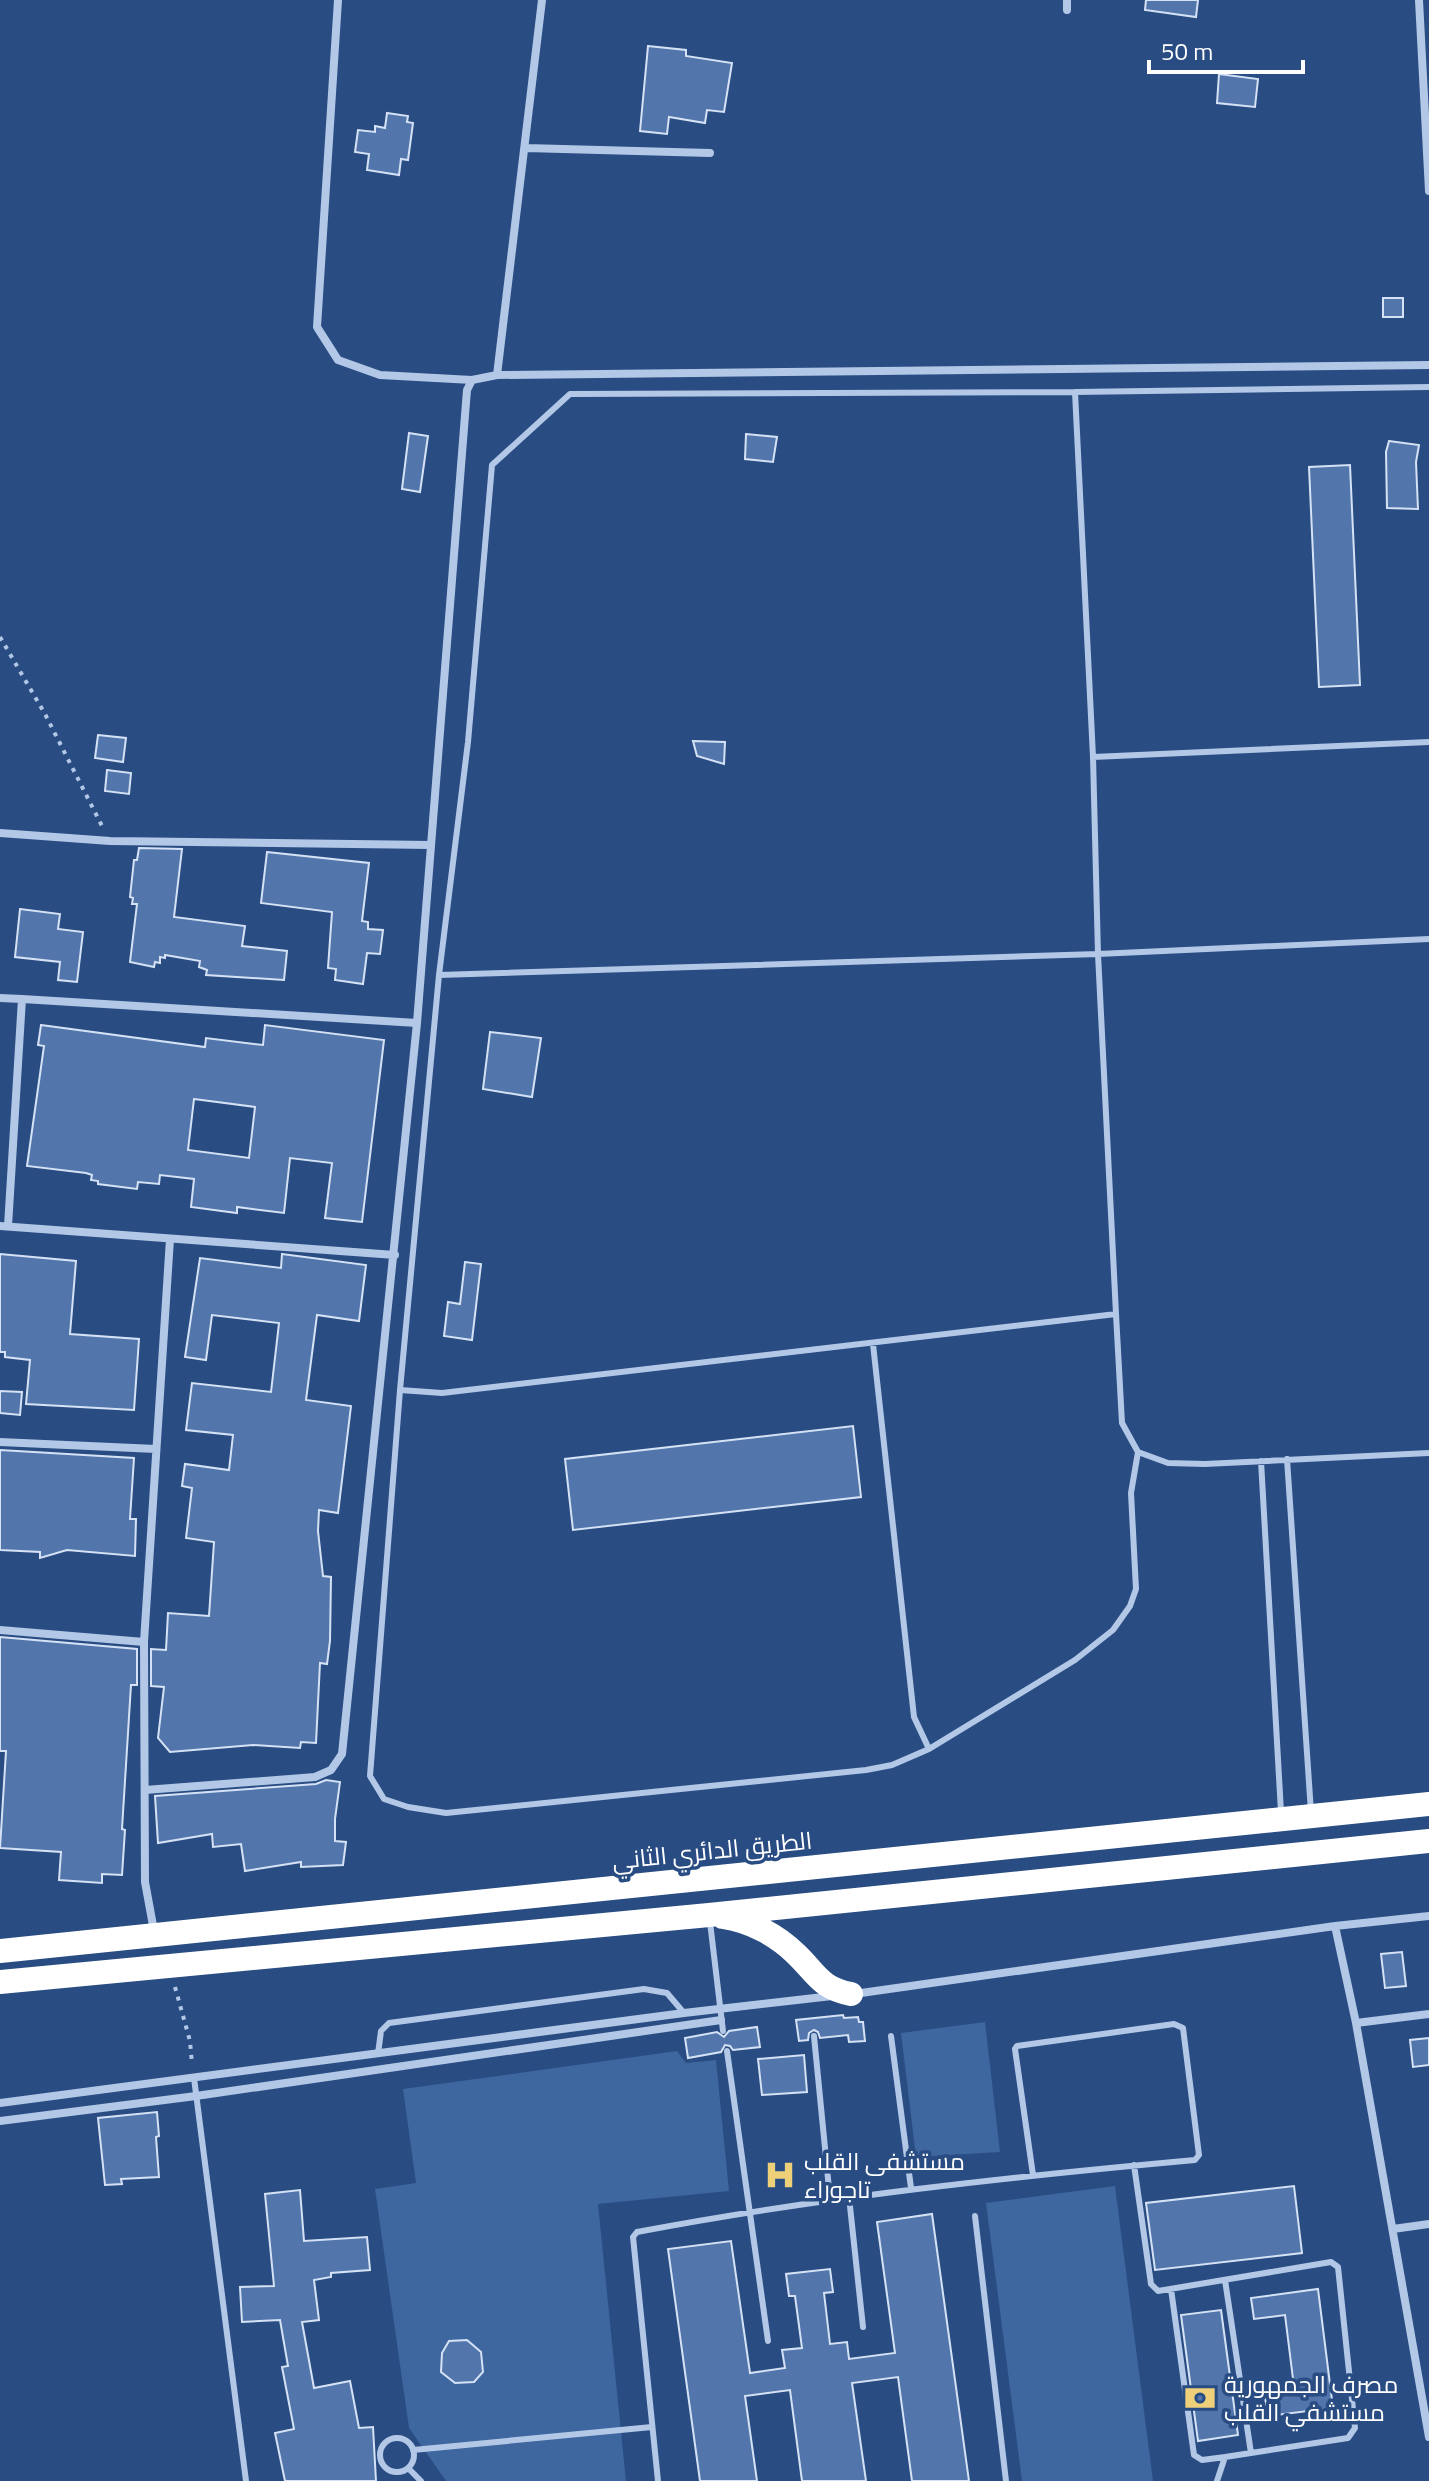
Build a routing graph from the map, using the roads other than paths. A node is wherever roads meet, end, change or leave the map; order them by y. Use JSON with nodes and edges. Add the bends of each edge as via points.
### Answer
{"nodes":[{"id":1,"x":338,"y":0,"type":"edge"},
{"id":2,"x":542,"y":0,"type":"edge"},
{"id":3,"x":1067,"y":0,"type":"edge"},
{"id":4,"x":1419,"y":0,"type":"edge"},
{"id":5,"x":1067,"y":10,"type":"dead end"},
{"id":6,"x":526,"y":148,"type":"junction"},
{"id":7,"x":710,"y":153,"type":"dead end"},
{"id":8,"x":1429,"y":191,"type":"edge"},
{"id":9,"x":1429,"y":365,"type":"edge"},
{"id":10,"x":497,"y":375,"type":"junction"},
{"id":11,"x":472,"y":380,"type":"junction"},
{"id":12,"x":1429,"y":387,"type":"edge"},
{"id":13,"x":1075,"y":392,"type":"junction"},
{"id":14,"x":1429,"y":742,"type":"edge"},
{"id":15,"x":1093,"y":757,"type":"junction"},
{"id":16,"x":0,"y":833,"type":"edge"},
{"id":17,"x":431,"y":845,"type":"junction"},
{"id":18,"x":1429,"y":939,"type":"edge"},
{"id":19,"x":1098,"y":954,"type":"junction"},
{"id":20,"x":439,"y":975,"type":"junction"},
{"id":21,"x":0,"y":998,"type":"edge"},
{"id":22,"x":22,"y":999,"type":"junction"},
{"id":23,"x":417,"y":1023,"type":"junction"},
{"id":24,"x":4,"y":1226,"type":"edge"},
{"id":25,"x":170,"y":1239,"type":"junction"},
{"id":26,"x":395,"y":1255,"type":"junction"},
{"id":27,"x":1116,"y":1314,"type":"junction"},
{"id":28,"x":873,"y":1344,"type":"junction"},
{"id":29,"x":400,"y":1390,"type":"junction"},
{"id":30,"x":0,"y":1442,"type":"edge"},
{"id":31,"x":156,"y":1449,"type":"junction"},
{"id":32,"x":1138,"y":1452,"type":"junction"},
{"id":33,"x":1429,"y":1453,"type":"edge"},
{"id":34,"x":1287,"y":1459,"type":"junction"},
{"id":35,"x":1261,"y":1461,"type":"junction"},
{"id":36,"x":0,"y":1630,"type":"edge"},
{"id":37,"x":144,"y":1642,"type":"junction"},
{"id":38,"x":929,"y":1749,"type":"junction"},
{"id":39,"x":145,"y":1790,"type":"junction"},
{"id":40,"x":1429,"y":1804,"type":"edge"},
{"id":41,"x":1311,"y":1815,"type":"junction"},
{"id":42,"x":1281,"y":1819,"type":"junction"},
{"id":43,"x":1429,"y":1841,"type":"edge"},
{"id":44,"x":709,"y":1915,"type":"junction"},
{"id":45,"x":1429,"y":1916,"type":"edge"},
{"id":46,"x":1335,"y":1926,"type":"junction"},
{"id":47,"x":155,"y":1936,"type":"junction"},
{"id":48,"x":0,"y":1951,"type":"edge"},
{"id":49,"x":0,"y":1982,"type":"edge"},
{"id":50,"x":851,"y":1994,"type":"junction"},
{"id":51,"x":720,"y":2009,"type":"junction"},
{"id":52,"x":684,"y":2013,"type":"junction"},
{"id":53,"x":1429,"y":2014,"type":"edge"},
{"id":54,"x":721,"y":2020,"type":"junction"},
{"id":55,"x":1356,"y":2023,"type":"junction"},
{"id":56,"x":723,"y":2031,"type":"dead end"},
{"id":57,"x":814,"y":2036,"type":"dead end"},
{"id":58,"x":891,"y":2036,"type":"dead end"},
{"id":59,"x":727,"y":2051,"type":"dead end"},
{"id":60,"x":378,"y":2054,"type":"junction"},
{"id":61,"x":194,"y":2078,"type":"junction"},
{"id":62,"x":196,"y":2096,"type":"junction"},
{"id":63,"x":0,"y":2103,"type":"edge"},
{"id":64,"x":0,"y":2121,"type":"edge"},
{"id":65,"x":1134,"y":2165,"type":"junction"},
{"id":66,"x":1033,"y":2175,"type":"junction"},
{"id":67,"x":911,"y":2188,"type":"junction"},
{"id":68,"x":849,"y":2197,"type":"junction"},
{"id":69,"x":830,"y":2199,"type":"junction"},
{"id":70,"x":751,"y":2210,"type":"junction"},
{"id":71,"x":975,"y":2216,"type":"dead end"},
{"id":72,"x":1429,"y":2224,"type":"edge"},
{"id":73,"x":1393,"y":2229,"type":"junction"},
{"id":74,"x":1225,"y":2280,"type":"junction"},
{"id":75,"x":1171,"y":2289,"type":"junction"},
{"id":76,"x":863,"y":2327,"type":"dead end"},
{"id":77,"x":768,"y":2341,"type":"dead end"},
{"id":78,"x":1427,"y":2416,"type":"edge"},
{"id":79,"x":652,"y":2427,"type":"junction"},
{"id":80,"x":1429,"y":2437,"type":"edge"},
{"id":81,"x":413,"y":2450,"type":"junction"},
{"id":82,"x":1251,"y":2453,"type":"junction"},
{"id":83,"x":1225,"y":2457,"type":"junction"},
{"id":84,"x":408,"y":2468,"type":"junction"},
{"id":85,"x":246,"y":2481,"type":"edge"},
{"id":86,"x":421,"y":2481,"type":"edge"},
{"id":87,"x":658,"y":2481,"type":"edge"},
{"id":88,"x":1006,"y":2481,"type":"edge"},
{"id":89,"x":1217,"y":2481,"type":"edge"}],
"edges":[{"from":1,"to":11,"type":"street","via":[[317,327],[338,360],[380,375]]},
{"from":2,"to":6,"type":"street"},
{"from":3,"to":5,"type":"street"},
{"from":4,"to":8,"type":"street"},
{"from":6,"to":7,"type":"street"},
{"from":6,"to":10,"type":"street"},
{"from":9,"to":10,"type":"street"},
{"from":10,"to":11,"type":"street"},
{"from":11,"to":17,"type":"street","via":[[467,390]]},
{"from":12,"to":13,"type":"lane"},
{"from":13,"to":15,"type":"lane"},
{"from":13,"to":20,"type":"lane","via":[[570,394],[514,444],[492,465],[468,742]]},
{"from":14,"to":15,"type":"lane"},
{"from":15,"to":19,"type":"lane"},
{"from":16,"to":17,"type":"street","via":[[110,841]]},
{"from":17,"to":23,"type":"street"},
{"from":18,"to":19,"type":"lane"},
{"from":19,"to":20,"type":"lane"},
{"from":19,"to":27,"type":"lane"},
{"from":20,"to":29,"type":"lane"},
{"from":21,"to":22,"type":"street"},
{"from":22,"to":23,"type":"street"},
{"from":22,"to":24,"type":"street"},
{"from":23,"to":26,"type":"street"},
{"from":24,"to":25,"type":"street"},
{"from":25,"to":26,"type":"street"},
{"from":25,"to":31,"type":"street"},
{"from":26,"to":39,"type":"street","via":[[342,1754],[331,1770],[315,1777]]},
{"from":27,"to":28,"type":"lane"},
{"from":27,"to":32,"type":"lane","via":[[1122,1423]]},
{"from":28,"to":29,"type":"lane","via":[[442,1393]]},
{"from":28,"to":38,"type":"lane","via":[[914,1717]]},
{"from":29,"to":38,"type":"lane","via":[[370,1776],[384,1799],[446,1813],[492,1809],[866,1770]]},
{"from":30,"to":31,"type":"street"},
{"from":31,"to":37,"type":"street"},
{"from":32,"to":35,"type":"lane","via":[[1168,1463]]},
{"from":32,"to":38,"type":"lane","via":[[1131,1493],[1136,1589],[1130,1606],[1113,1630],[1075,1660]]},
{"from":33,"to":34,"type":"lane"},
{"from":34,"to":35,"type":"lane"},
{"from":34,"to":41,"type":"lane"},
{"from":35,"to":42,"type":"lane"},
{"from":36,"to":37,"type":"street"},
{"from":37,"to":39,"type":"street"},
{"from":39,"to":47,"type":"street","via":[[145,1882]]},
{"from":40,"to":41,"type":"highway","name":"الطريق الدائري الثاني"},
{"from":41,"to":42,"type":"highway","name":"الطريق الدائري الثاني"},
{"from":42,"to":47,"type":"highway","name":"الطريق الدائري الثاني"},
{"from":43,"to":44,"type":"highway"},
{"from":44,"to":49,"type":"highway"},
{"from":44,"to":50,"type":"highway","via":[[764,1931],[796,1953],[827,1986]]},
{"from":44,"to":51,"type":"lane"},
{"from":45,"to":46,"type":"street"},
{"from":46,"to":50,"type":"street"},
{"from":46,"to":55,"type":"street"},
{"from":47,"to":48,"type":"highway","name":"الطريق الدائري الثاني"},
{"from":50,"to":51,"type":"street"},
{"from":51,"to":52,"type":"street"},
{"from":51,"to":54,"type":"lane"},
{"from":52,"to":60,"type":"street"},
{"from":52,"to":60,"type":"lane","via":[[667,1993],[644,1989],[389,2023],[381,2031]]},
{"from":53,"to":55,"type":"street"},
{"from":54,"to":56,"type":"lane"},
{"from":54,"to":62,"type":"street"},
{"from":55,"to":73,"type":"street"},
{"from":57,"to":69,"type":"lane"},
{"from":58,"to":67,"type":"lane"},
{"from":59,"to":70,"type":"lane"},
{"from":60,"to":61,"type":"street"},
{"from":61,"to":62,"type":"lane"},
{"from":61,"to":63,"type":"street"},
{"from":62,"to":64,"type":"street"},
{"from":62,"to":85,"type":"lane"},
{"from":65,"to":66,"type":"lane"},
{"from":65,"to":66,"type":"lane","via":[[1198,2158],[1179,2026],[1017,2046]]},
{"from":65,"to":75,"type":"lane","via":[[1151,2284],[1158,2291]]},
{"from":66,"to":67,"type":"lane"},
{"from":67,"to":68,"type":"lane"},
{"from":68,"to":69,"type":"lane"},
{"from":68,"to":76,"type":"lane"},
{"from":69,"to":70,"type":"lane"},
{"from":70,"to":77,"type":"lane"},
{"from":70,"to":79,"type":"lane","via":[[634,2234]]},
{"from":71,"to":88,"type":"lane"},
{"from":72,"to":73,"type":"street"},
{"from":73,"to":78,"type":"street"},
{"from":74,"to":75,"type":"lane"},
{"from":74,"to":82,"type":"lane"},
{"from":74,"to":82,"type":"lane","via":[[1331,2262],[1338,2267],[1354,2432],[1348,2438]]},
{"from":75,"to":83,"type":"lane","via":[[1194,2455],[1202,2460]]},
{"from":78,"to":80,"type":"street"},
{"from":79,"to":81,"type":"lane"},
{"from":79,"to":87,"type":"lane"},
{"from":81,"to":84,"type":"lane"},
{"from":81,"to":84,"type":"lane","via":[[405,2440],[393,2439],[380,2453],[389,2470]]},
{"from":82,"to":83,"type":"lane"},
{"from":83,"to":89,"type":"lane"},
{"from":84,"to":86,"type":"lane"}]}
